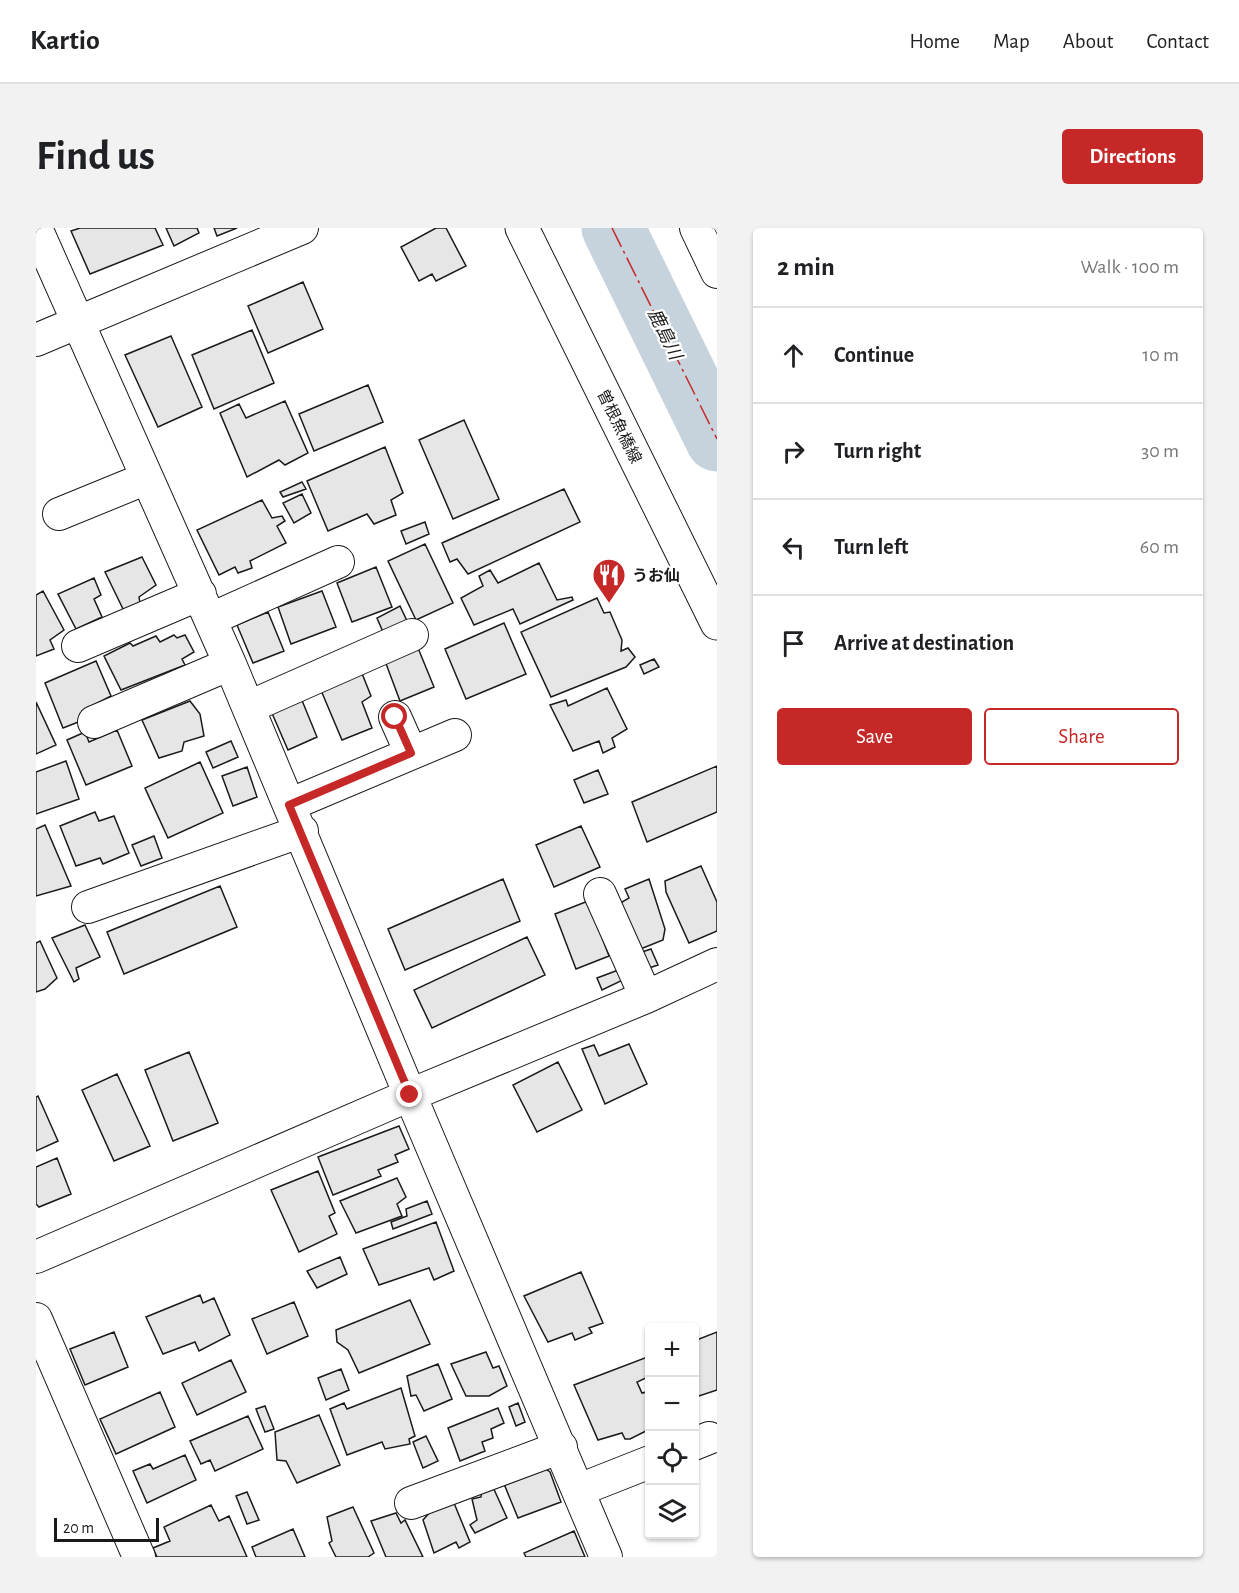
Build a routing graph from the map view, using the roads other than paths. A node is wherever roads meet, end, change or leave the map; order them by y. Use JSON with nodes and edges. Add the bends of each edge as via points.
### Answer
{"nodes":[{"id":1,"x":36,"y":228,"type":"edge"},
{"id":2,"x":302,"y":228,"type":"edge"},
{"id":3,"x":522,"y":228,"type":"edge"},
{"id":4,"x":696,"y":228,"type":"edge"},
{"id":5,"x":717,"y":272,"type":"edge"},
{"id":6,"x":76,"y":323,"type":"junction"},
{"id":7,"x":36,"y":340,"type":"edge"},
{"id":8,"x":147,"y":478,"type":"junction"},
{"id":9,"x":58,"y":514,"type":"dead end"},
{"id":10,"x":338,"y":562,"type":"dead end"},
{"id":11,"x":205,"y":607,"type":"junction"},
{"id":12,"x":717,"y":623,"type":"edge"},
{"id":13,"x":412,"y":635,"type":"dead end"},
{"id":14,"x":78,"y":646,"type":"dead end"},
{"id":15,"x":230,"y":664,"type":"junction"},
{"id":16,"x":249,"y":707,"type":"junction"},
{"id":17,"x":395,"y":717,"type":"dead end"},
{"id":18,"x":94,"y":722,"type":"dead end"},
{"id":19,"x":455,"y":735,"type":"dead end"},
{"id":20,"x":411,"y":753,"type":"junction"},
{"id":21,"x":295,"y":818,"type":"junction"},
{"id":22,"x":600,"y":894,"type":"dead end"},
{"id":23,"x":88,"y":907,"type":"dead end"},
{"id":24,"x":717,"y":964,"type":"edge"},
{"id":25,"x":646,"y":997,"type":"junction"},
{"id":26,"x":410,"y":1095,"type":"junction"},
{"id":27,"x":36,"y":1257,"type":"edge"},
{"id":28,"x":36,"y":1319,"type":"edge"},
{"id":29,"x":561,"y":1447,"type":"junction"},
{"id":30,"x":645,"y":1464,"type":"edge"},
{"id":31,"x":579,"y":1490,"type":"junction"},
{"id":32,"x":411,"y":1503,"type":"dead end"},
{"id":33,"x":139,"y":1557,"type":"edge"},
{"id":34,"x":606,"y":1557,"type":"edge"}],
"edges":[{"from":1,"to":6,"type":"street"},
{"from":2,"to":6,"type":"street"},
{"from":3,"to":12,"type":"main road","name":"曽根魚橋線"},
{"from":4,"to":5,"type":"street"},
{"from":6,"to":7,"type":"street"},
{"from":6,"to":8,"type":"street"},
{"from":8,"to":9,"type":"street"},
{"from":8,"to":11,"type":"street"},
{"from":10,"to":11,"type":"street"},
{"from":11,"to":14,"type":"street"},
{"from":11,"to":15,"type":"street"},
{"from":13,"to":16,"type":"street"},
{"from":15,"to":16,"type":"street"},
{"from":15,"to":18,"type":"street"},
{"from":16,"to":21,"type":"street"},
{"from":17,"to":20,"type":"street"},
{"from":19,"to":20,"type":"street"},
{"from":20,"to":21,"type":"street"},
{"from":21,"to":23,"type":"street"},
{"from":21,"to":26,"type":"street"},
{"from":22,"to":25,"type":"street"},
{"from":24,"to":25,"type":"street"},
{"from":25,"to":26,"type":"street"},
{"from":26,"to":27,"type":"street"},
{"from":26,"to":29,"type":"street"},
{"from":28,"to":33,"type":"street"},
{"from":29,"to":31,"type":"street"},
{"from":29,"to":32,"type":"street"},
{"from":30,"to":31,"type":"street"},
{"from":31,"to":34,"type":"street"}]}
